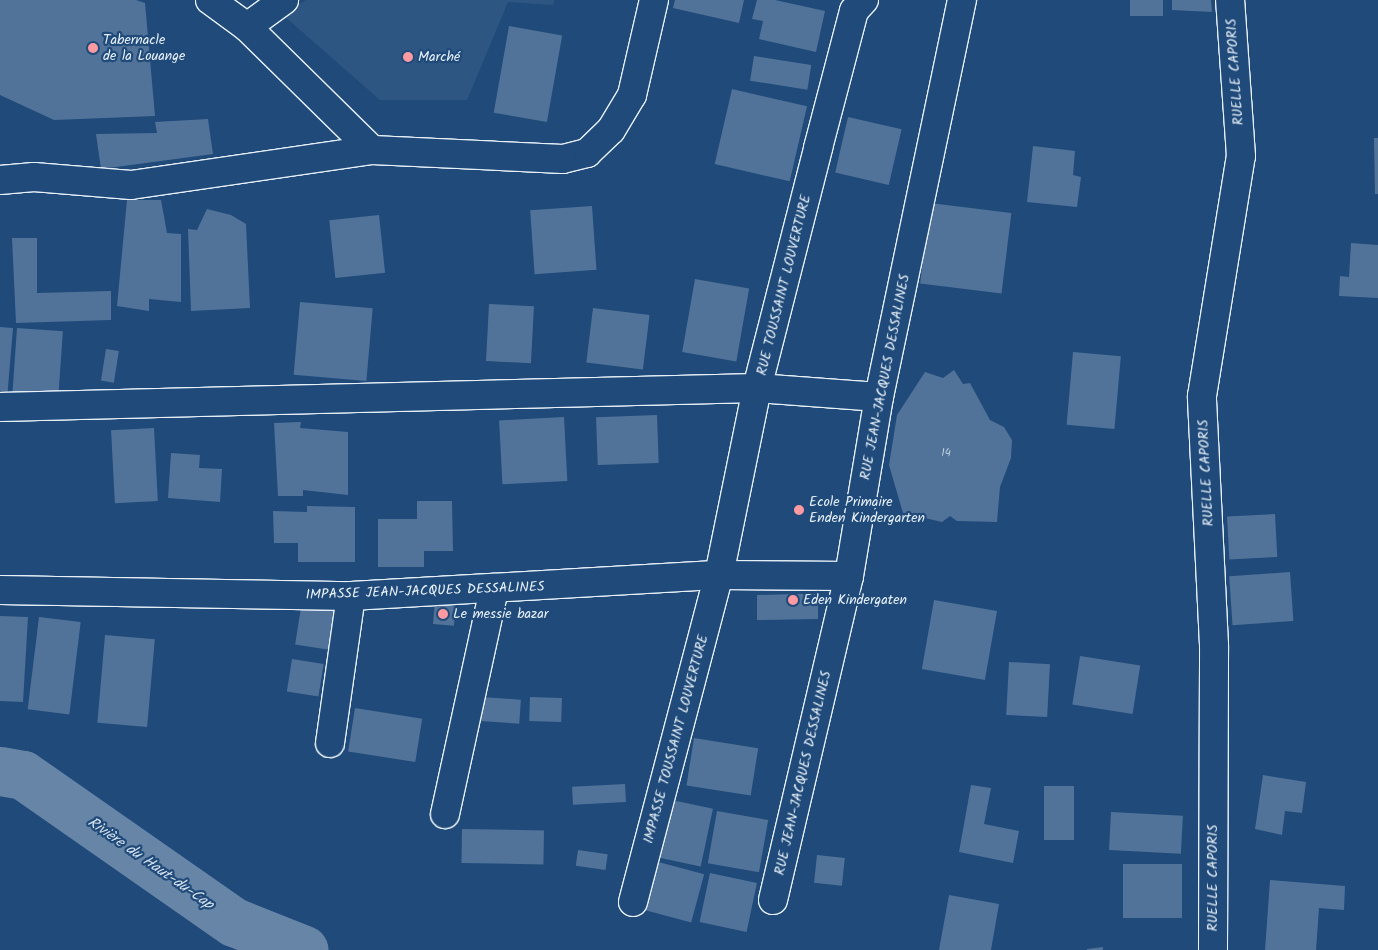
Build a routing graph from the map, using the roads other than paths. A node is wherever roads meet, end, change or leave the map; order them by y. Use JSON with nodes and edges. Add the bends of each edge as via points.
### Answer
{"nodes":[{"id":1,"x":210,"y":0,"type":"edge"},
{"id":2,"x":284,"y":0,"type":"edge"},
{"id":3,"x":654,"y":0,"type":"edge"},
{"id":4,"x":864,"y":0,"type":"edge"},
{"id":5,"x":962,"y":0,"type":"edge"},
{"id":6,"x":1230,"y":0,"type":"edge"},
{"id":7,"x":248,"y":27,"type":"junction"},
{"id":8,"x":372,"y":150,"type":"junction"},
{"id":9,"x":0,"y":180,"type":"edge"},
{"id":10,"x":757,"y":388,"type":"junction"},
{"id":11,"x":880,"y":397,"type":"junction"},
{"id":12,"x":0,"y":406,"type":"edge"},
{"id":13,"x":719,"y":575,"type":"junction"},
{"id":14,"x":849,"y":576,"type":"junction"},
{"id":15,"x":0,"y":590,"type":"edge"},
{"id":16,"x":494,"y":590,"type":"junction"},
{"id":17,"x":350,"y":596,"type":"junction"},
{"id":18,"x":330,"y":743,"type":"dead end"},
{"id":19,"x":445,"y":814,"type":"dead end"},
{"id":20,"x":773,"y":900,"type":"dead end"},
{"id":21,"x":633,"y":902,"type":"dead end"},
{"id":22,"x":1213,"y":950,"type":"edge"}],
"edges":[{"from":1,"to":7,"type":"street"},
{"from":2,"to":7,"type":"street"},
{"from":3,"to":8,"type":"street","via":[[632,95],[611,130],[587,153],[563,159]]},
{"from":4,"to":10,"type":"street","name":"RUE TOUSSAINT LOUVERTURE","via":[[854,11]]},
{"from":5,"to":11,"type":"street","name":"RUE JEAN-JACQUES DESSALINES"},
{"from":6,"to":22,"type":"street","name":"RUELLE CAPORIS","via":[[1241,156],[1202,396],[1214,645]]},
{"from":7,"to":8,"type":"street"},
{"from":8,"to":9,"type":"street","via":[[131,185],[34,177]]},
{"from":10,"to":11,"type":"street"},
{"from":10,"to":12,"type":"street"},
{"from":10,"to":13,"type":"street","name":"RUE TOUSSAINT LOUVERTURE"},
{"from":11,"to":14,"type":"street","name":"RUE JEAN-JACQUES DESSALINES"},
{"from":13,"to":14,"type":"street","name":"IMPASSE JEAN-JACQUES DESSALINES"},
{"from":13,"to":16,"type":"street","name":"IMPASSE JEAN-JACQUES DESSALINES"},
{"from":13,"to":21,"type":"street","name":"IMPASSE TOUSSAINT LOUVERTURE"},
{"from":14,"to":20,"type":"street","name":"RUE JEAN-JACQUES DESSALINES"},
{"from":15,"to":17,"type":"street","name":"IMPASSE JEAN-JACQUES DESSALINES"},
{"from":16,"to":17,"type":"street","name":"IMPASSE JEAN-JACQUES DESSALINES"},
{"from":16,"to":19,"type":"street"},
{"from":17,"to":18,"type":"street"}]}
